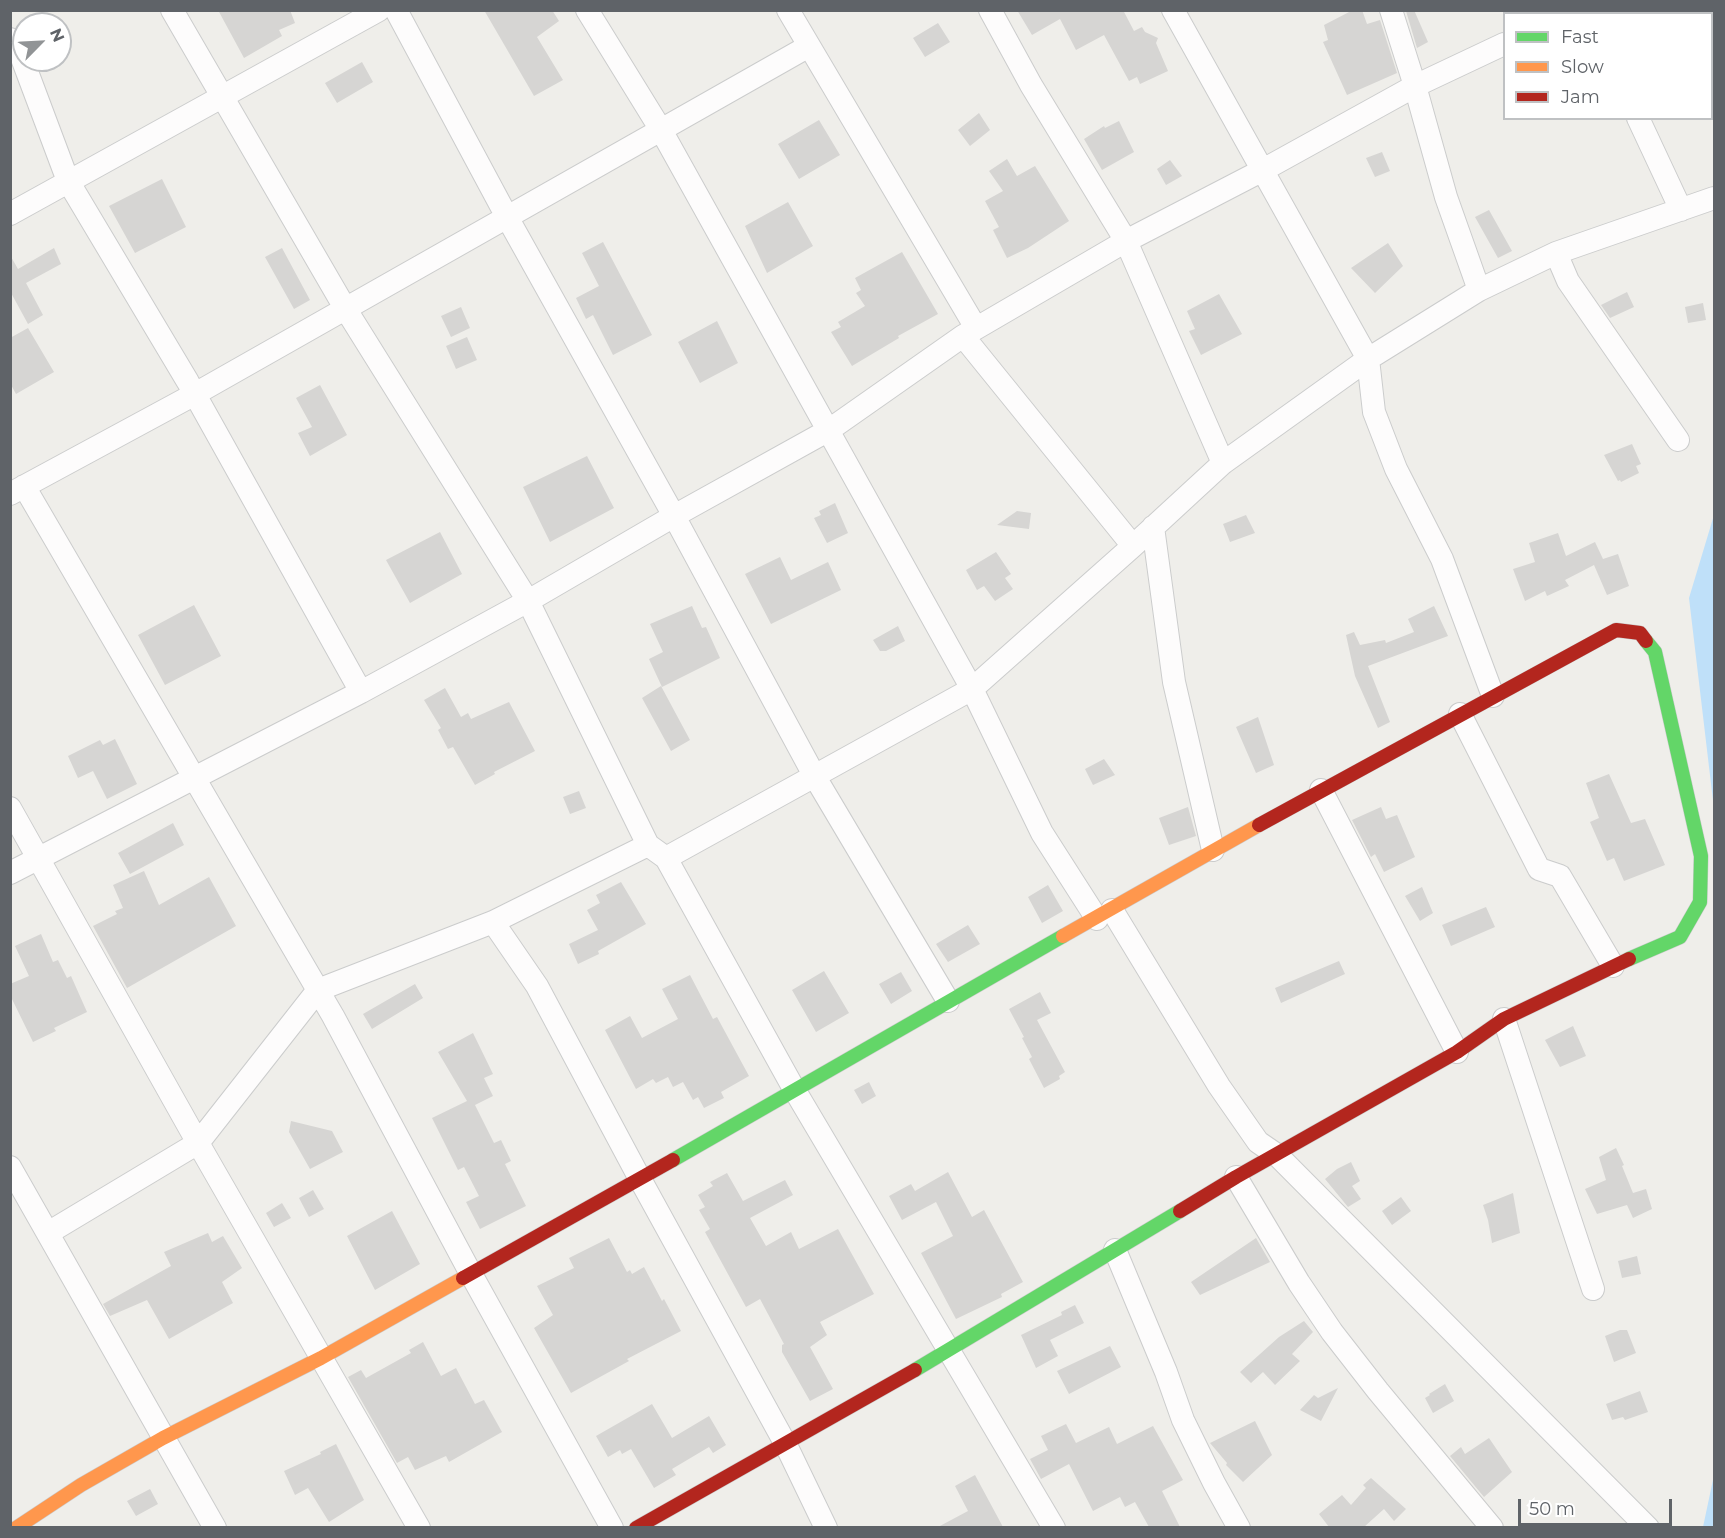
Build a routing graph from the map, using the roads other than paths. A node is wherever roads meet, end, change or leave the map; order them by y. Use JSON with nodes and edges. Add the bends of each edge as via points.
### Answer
{"nodes":[{"id":1,"x":172,"y":10,"type":"edge"},
{"id":2,"x":379,"y":10,"type":"edge"},
{"id":3,"x":396,"y":10,"type":"edge"},
{"id":4,"x":587,"y":10,"type":"edge"},
{"id":5,"x":788,"y":10,"type":"edge"},
{"id":6,"x":990,"y":10,"type":"edge"},
{"id":7,"x":1173,"y":10,"type":"edge"},
{"id":8,"x":1391,"y":10,"type":"edge"},
{"id":9,"x":10,"y":39,"type":"edge"},
{"id":10,"x":1503,"y":44,"type":"edge"},
{"id":11,"x":809,"y":46,"type":"junction"},
{"id":12,"x":1415,"y":86,"type":"junction"},
{"id":13,"x":221,"y":96,"type":"junction"},
{"id":14,"x":1639,"y":120,"type":"edge"},
{"id":15,"x":661,"y":130,"type":"junction"},
{"id":16,"x":1263,"y":170,"type":"junction"},
{"id":17,"x":68,"y":181,"type":"junction"},
{"id":18,"x":1714,"y":198,"type":"edge"},
{"id":19,"x":1681,"y":210,"type":"junction"},
{"id":20,"x":10,"y":213,"type":"edge"},
{"id":21,"x":507,"y":217,"type":"junction"},
{"id":22,"x":1126,"y":241,"type":"junction"},
{"id":23,"x":1556,"y":253,"type":"junction"},
{"id":24,"x":1479,"y":290,"type":"junction"},
{"id":25,"x":345,"y":308,"type":"junction"},
{"id":26,"x":970,"y":332,"type":"junction"},
{"id":27,"x":1368,"y":359,"type":"junction"},
{"id":28,"x":195,"y":394,"type":"junction"},
{"id":29,"x":829,"y":430,"type":"junction"},
{"id":30,"x":1678,"y":440,"type":"dead end"},
{"id":31,"x":1223,"y":463,"type":"junction"},
{"id":32,"x":17,"y":490,"type":"edge"},
{"id":33,"x":674,"y":516,"type":"junction"},
{"id":34,"x":1153,"y":527,"type":"junction"},
{"id":35,"x":1133,"y":546,"type":"junction"},
{"id":36,"x":528,"y":601,"type":"junction"},
{"id":37,"x":972,"y":689,"type":"junction"},
{"id":38,"x":361,"y":692,"type":"junction"},
{"id":39,"x":1493,"y":696,"type":"junction"},
{"id":40,"x":1460,"y":714,"type":"junction"},
{"id":41,"x":815,"y":777,"type":"junction"},
{"id":42,"x":195,"y":779,"type":"junction"},
{"id":43,"x":1321,"y":790,"type":"junction"},
{"id":44,"x":10,"y":808,"type":"edge"},
{"id":45,"x":1213,"y":850,"type":"junction"},
{"id":46,"x":657,"y":852,"type":"junction"},
{"id":47,"x":40,"y":858,"type":"junction"},
{"id":48,"x":10,"y":873,"type":"edge"},
{"id":49,"x":1105,"y":914,"type":"junction"},
{"id":50,"x":493,"y":922,"type":"junction"},
{"id":51,"x":1613,"y":966,"type":"junction"},
{"id":52,"x":318,"y":990,"type":"junction"},
{"id":53,"x":948,"y":1001,"type":"junction"},
{"id":54,"x":1504,"y":1019,"type":"junction"},
{"id":55,"x":1457,"y":1052,"type":"junction"},
{"id":56,"x":794,"y":1089,"type":"junction"},
{"id":57,"x":198,"y":1143,"type":"junction"},
{"id":58,"x":1277,"y":1155,"type":"junction"},
{"id":59,"x":10,"y":1167,"type":"edge"},
{"id":60,"x":1236,"y":1177,"type":"junction"},
{"id":61,"x":640,"y":1179,"type":"junction"},
{"id":62,"x":48,"y":1233,"type":"junction"},
{"id":63,"x":1115,"y":1250,"type":"junction"},
{"id":64,"x":471,"y":1274,"type":"junction"},
{"id":65,"x":1593,"y":1289,"type":"dead end"},
{"id":66,"x":949,"y":1351,"type":"junction"},
{"id":67,"x":321,"y":1358,"type":"junction"},
{"id":68,"x":163,"y":1438,"type":"junction"},
{"id":69,"x":785,"y":1443,"type":"junction"},
{"id":70,"x":16,"y":1527,"type":"edge"},
{"id":71,"x":215,"y":1527,"type":"edge"},
{"id":72,"x":419,"y":1527,"type":"edge"},
{"id":73,"x":612,"y":1527,"type":"edge"},
{"id":74,"x":636,"y":1527,"type":"edge"},
{"id":75,"x":826,"y":1527,"type":"edge"},
{"id":76,"x":1054,"y":1527,"type":"edge"},
{"id":77,"x":1239,"y":1527,"type":"edge"},
{"id":78,"x":1492,"y":1527,"type":"edge"},
{"id":79,"x":1648,"y":1527,"type":"edge"}],
"edges":[{"from":1,"to":13,"type":"street"},
{"from":2,"to":13,"type":"street"},
{"from":3,"to":21,"type":"street"},
{"from":4,"to":15,"type":"street"},
{"from":5,"to":11,"type":"street"},
{"from":6,"to":22,"type":"street"},
{"from":7,"to":16,"type":"street"},
{"from":8,"to":12,"type":"street"},
{"from":9,"to":17,"type":"street","via":[[20,53]]},
{"from":10,"to":12,"type":"street"},
{"from":11,"to":15,"type":"street"},
{"from":11,"to":26,"type":"street"},
{"from":12,"to":16,"type":"street"},
{"from":12,"to":24,"type":"street","via":[[1446,197]]},
{"from":13,"to":17,"type":"street"},
{"from":13,"to":25,"type":"street"},
{"from":14,"to":19,"type":"street"},
{"from":15,"to":21,"type":"street"},
{"from":15,"to":29,"type":"street"},
{"from":16,"to":22,"type":"street"},
{"from":16,"to":27,"type":"street"},
{"from":17,"to":20,"type":"street"},
{"from":17,"to":28,"type":"street"},
{"from":18,"to":19,"type":"street"},
{"from":19,"to":23,"type":"street"},
{"from":21,"to":25,"type":"street"},
{"from":21,"to":33,"type":"street"},
{"from":22,"to":26,"type":"street"},
{"from":22,"to":31,"type":"street"},
{"from":23,"to":24,"type":"street"},
{"from":23,"to":30,"type":"street","via":[[1568,281]]},
{"from":24,"to":27,"type":"street"},
{"from":25,"to":28,"type":"street"},
{"from":25,"to":36,"type":"street"},
{"from":26,"to":29,"type":"street"},
{"from":26,"to":35,"type":"street"},
{"from":27,"to":31,"type":"street"},
{"from":27,"to":39,"type":"street","via":[[1374,412],[1396,469],[1442,559]]},
{"from":28,"to":32,"type":"street"},
{"from":28,"to":38,"type":"street"},
{"from":29,"to":33,"type":"street"},
{"from":29,"to":37,"type":"street"},
{"from":31,"to":34,"type":"street"},
{"from":32,"to":42,"type":"street"},
{"from":33,"to":36,"type":"street"},
{"from":33,"to":41,"type":"street"},
{"from":34,"to":35,"type":"street"},
{"from":34,"to":45,"type":"street","via":[[1174,682]]},
{"from":35,"to":37,"type":"street"},
{"from":36,"to":38,"type":"street"},
{"from":36,"to":46,"type":"street"},
{"from":37,"to":41,"type":"street"},
{"from":37,"to":49,"type":"street","via":[[1042,833]]},
{"from":38,"to":42,"type":"street"},
{"from":39,"to":40,"type":"street"},
{"from":39,"to":51,"type":"street","via":[[1616,630],[1640,633],[1655,652],[1701,856],[1700,902],[1680,937]]},
{"from":40,"to":43,"type":"street"},
{"from":40,"to":51,"type":"street","via":[[1539,869],[1560,876]]},
{"from":41,"to":46,"type":"street"},
{"from":41,"to":53,"type":"street"},
{"from":42,"to":47,"type":"street"},
{"from":42,"to":52,"type":"street"},
{"from":43,"to":45,"type":"street"},
{"from":43,"to":55,"type":"street"},
{"from":44,"to":47,"type":"street"},
{"from":45,"to":49,"type":"street"},
{"from":46,"to":50,"type":"street"},
{"from":46,"to":56,"type":"street"},
{"from":47,"to":48,"type":"street"},
{"from":47,"to":57,"type":"street"},
{"from":49,"to":53,"type":"street"},
{"from":49,"to":58,"type":"street","via":[[1258,1142]]},
{"from":50,"to":52,"type":"street"},
{"from":50,"to":61,"type":"street","via":[[537,986]]},
{"from":51,"to":54,"type":"street"},
{"from":52,"to":57,"type":"street"},
{"from":52,"to":64,"type":"street"},
{"from":53,"to":56,"type":"street"},
{"from":54,"to":55,"type":"street"},
{"from":54,"to":65,"type":"street"},
{"from":55,"to":58,"type":"street"},
{"from":56,"to":61,"type":"street"},
{"from":56,"to":66,"type":"street"},
{"from":57,"to":62,"type":"street"},
{"from":57,"to":67,"type":"street"},
{"from":58,"to":60,"type":"street"},
{"from":58,"to":79,"type":"street"},
{"from":59,"to":62,"type":"street"},
{"from":60,"to":63,"type":"street"},
{"from":60,"to":78,"type":"street","via":[[1332,1332]]},
{"from":61,"to":64,"type":"street"},
{"from":61,"to":69,"type":"street"},
{"from":62,"to":68,"type":"street"},
{"from":63,"to":66,"type":"street"},
{"from":63,"to":77,"type":"street","via":[[1183,1420]]},
{"from":64,"to":67,"type":"street"},
{"from":64,"to":73,"type":"street"},
{"from":66,"to":69,"type":"street"},
{"from":66,"to":76,"type":"street"},
{"from":67,"to":68,"type":"street"},
{"from":67,"to":72,"type":"street"},
{"from":68,"to":70,"type":"street"},
{"from":68,"to":71,"type":"street"},
{"from":69,"to":74,"type":"street"},
{"from":69,"to":75,"type":"street"}]}
